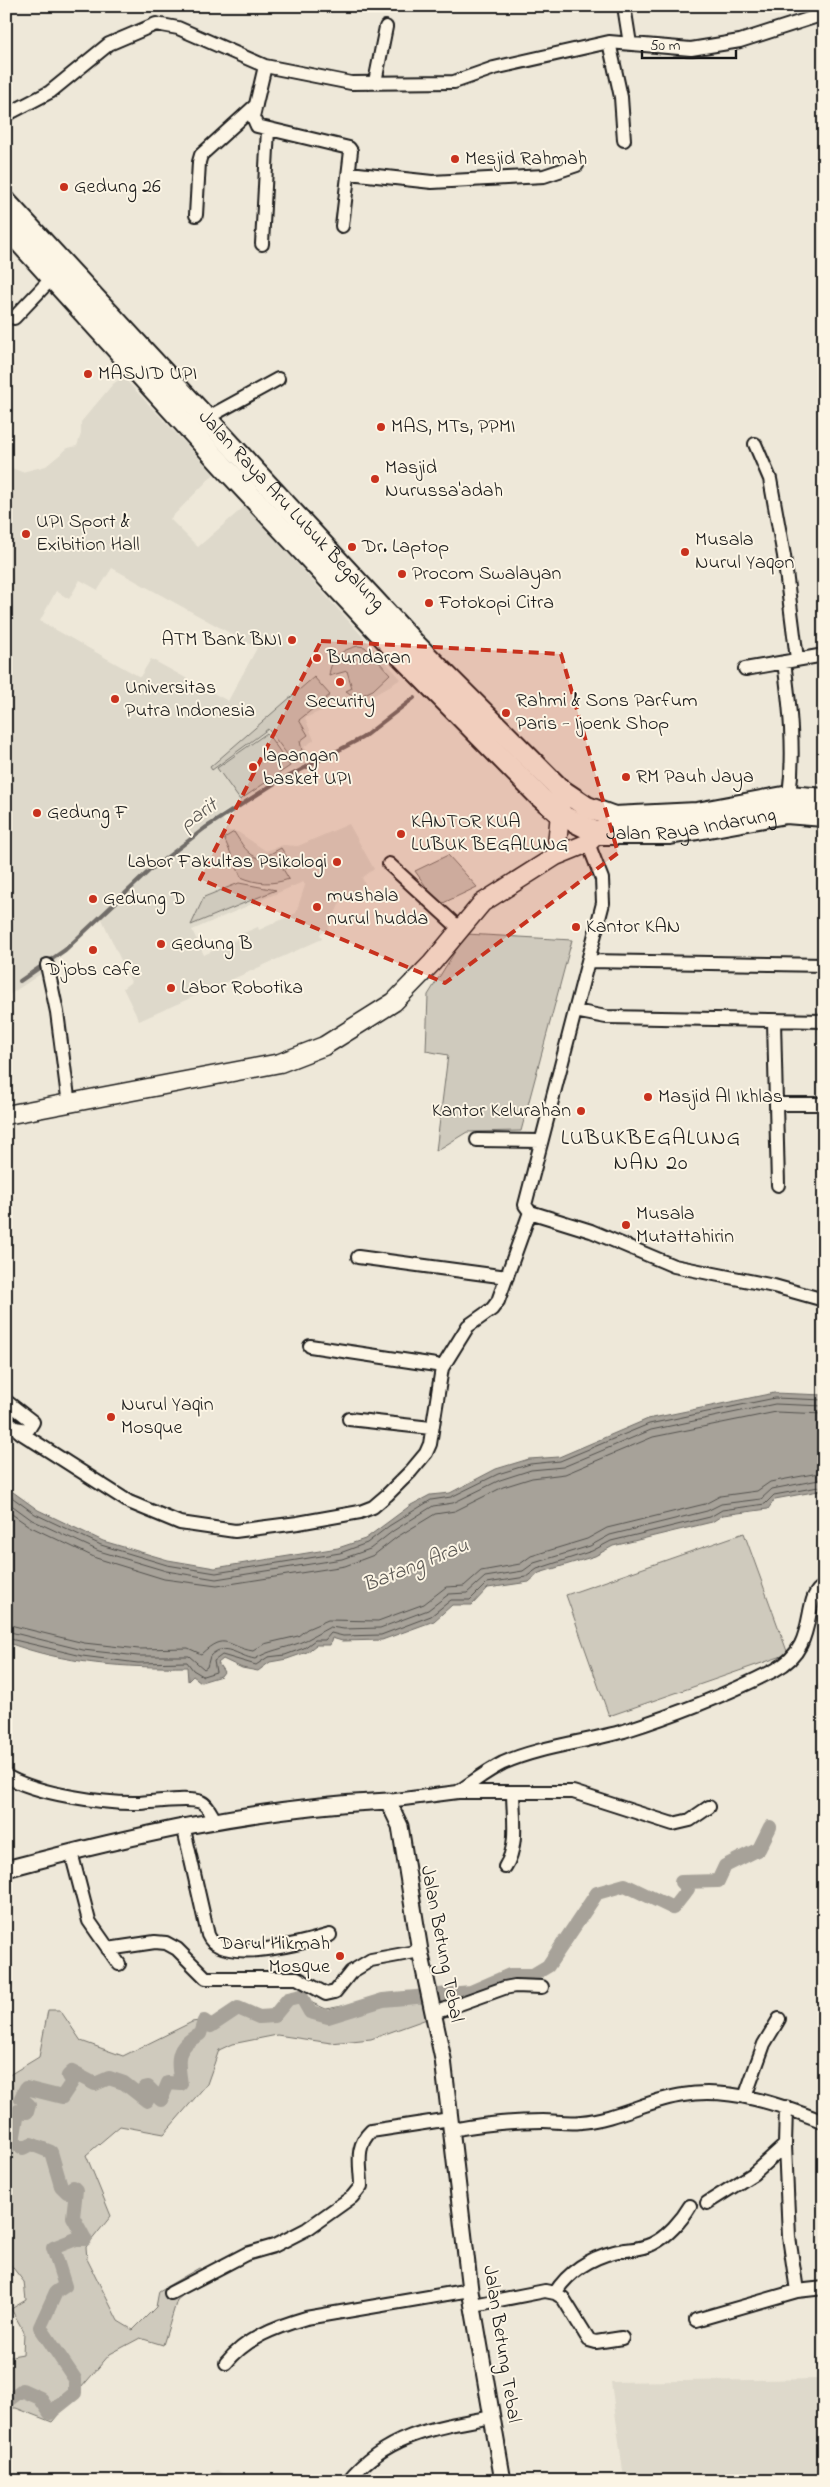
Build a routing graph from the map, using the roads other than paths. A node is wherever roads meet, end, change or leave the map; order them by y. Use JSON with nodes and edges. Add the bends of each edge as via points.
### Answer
{"nodes":[{"id":1,"x":624,"y":6,"type":"edge"},
{"id":2,"x":824,"y":14,"type":"edge"},
{"id":3,"x":386,"y":27,"type":"dead end"},
{"id":4,"x":609,"y":42,"type":"junction"},
{"id":5,"x":630,"y":44,"type":"junction"},
{"id":6,"x":265,"y":66,"type":"junction"},
{"id":7,"x":374,"y":82,"type":"junction"},
{"id":8,"x":257,"y":104,"type":"junction"},
{"id":9,"x":6,"y":115,"type":"edge"},
{"id":10,"x":268,"y":129,"type":"junction"},
{"id":11,"x":624,"y":140,"type":"dead end"},
{"id":12,"x":578,"y":165,"type":"dead end"},
{"id":13,"x":349,"y":172,"type":"junction"},
{"id":14,"x":6,"y":202,"type":"edge"},
{"id":15,"x":196,"y":215,"type":"dead end"},
{"id":16,"x":342,"y":226,"type":"dead end"},
{"id":17,"x":6,"y":227,"type":"edge"},
{"id":18,"x":262,"y":244,"type":"dead end"},
{"id":19,"x":53,"y":277,"type":"junction"},
{"id":20,"x":14,"y":318,"type":"dead end"},
{"id":21,"x":140,"y":344,"type":"junction"},
{"id":22,"x":125,"y":359,"type":"junction"},
{"id":23,"x":278,"y":379,"type":"dead end"},
{"id":24,"x":205,"y":419,"type":"junction"},
{"id":25,"x":755,"y":444,"type":"dead end"},
{"id":26,"x":406,"y":648,"type":"junction"},
{"id":27,"x":824,"y":655,"type":"edge"},
{"id":28,"x":791,"y":661,"type":"junction"},
{"id":29,"x":745,"y":669,"type":"dead end"},
{"id":30,"x":560,"y":789,"type":"junction"},
{"id":31,"x":789,"y":796,"type":"junction"},
{"id":32,"x":824,"y":799,"type":"edge"},
{"id":33,"x":587,"y":807,"type":"joint"},
{"id":34,"x":561,"y":815,"type":"junction"},
{"id":35,"x":824,"y":816,"type":"edge"},
{"id":36,"x":614,"y":817,"type":"junction"},
{"id":37,"x":593,"y":838,"type":"junction"},
{"id":38,"x":556,"y":856,"type":"junction"},
{"id":39,"x":389,"y":864,"type":"dead end"},
{"id":40,"x":460,"y":929,"type":"junction"},
{"id":41,"x":588,"y":961,"type":"junction"},
{"id":42,"x":47,"y":965,"type":"dead end"},
{"id":43,"x":824,"y":965,"type":"edge"},
{"id":44,"x":576,"y":1011,"type":"junction"},
{"id":45,"x":774,"y":1021,"type":"junction"},
{"id":46,"x":824,"y":1021,"type":"edge"},
{"id":47,"x":778,"y":1104,"type":"junction"},
{"id":48,"x":824,"y":1104,"type":"edge"},
{"id":49,"x":69,"y":1105,"type":"junction"},
{"id":50,"x":6,"y":1115,"type":"edge"},
{"id":51,"x":477,"y":1140,"type":"dead end"},
{"id":52,"x":541,"y":1141,"type":"junction"},
{"id":53,"x":778,"y":1185,"type":"dead end"},
{"id":54,"x":530,"y":1212,"type":"junction"},
{"id":55,"x":358,"y":1257,"type":"dead end"},
{"id":56,"x":508,"y":1277,"type":"junction"},
{"id":57,"x":824,"y":1300,"type":"edge"},
{"id":58,"x":310,"y":1346,"type":"dead end"},
{"id":59,"x":442,"y":1368,"type":"junction"},
{"id":60,"x":6,"y":1401,"type":"edge"},
{"id":61,"x":349,"y":1419,"type":"dead end"},
{"id":62,"x":11,"y":1424,"type":"edge"},
{"id":63,"x":431,"y":1428,"type":"junction"},
{"id":64,"x":824,"y":1586,"type":"edge"},
{"id":65,"x":6,"y":1776,"type":"edge"},
{"id":66,"x":458,"y":1792,"type":"junction"},
{"id":67,"x":513,"y":1792,"type":"junction"},
{"id":68,"x":388,"y":1801,"type":"junction"},
{"id":69,"x":709,"y":1807,"type":"dead end"},
{"id":70,"x":214,"y":1820,"type":"junction"},
{"id":71,"x":183,"y":1825,"type":"junction"},
{"id":72,"x":70,"y":1852,"type":"junction"},
{"id":73,"x":506,"y":1867,"type":"dead end"},
{"id":74,"x":6,"y":1869,"type":"edge"},
{"id":75,"x":330,"y":1935,"type":"dead end"},
{"id":76,"x":108,"y":1949,"type":"junction"},
{"id":77,"x":420,"y":1950,"type":"junction"},
{"id":78,"x":119,"y":1964,"type":"dead end"},
{"id":79,"x":542,"y":1987,"type":"dead end"},
{"id":80,"x":433,"y":2004,"type":"junction"},
{"id":81,"x":779,"y":2019,"type":"dead end"},
{"id":82,"x":745,"y":2097,"type":"junction"},
{"id":83,"x":786,"y":2107,"type":"junction"},
{"id":84,"x":824,"y":2122,"type":"edge"},
{"id":85,"x":451,"y":2124,"type":"junction"},
{"id":86,"x":785,"y":2145,"type":"junction"},
{"id":87,"x":708,"y":2203,"type":"dead end"},
{"id":88,"x":690,"y":2206,"type":"dead end"},
{"id":89,"x":824,"y":2288,"type":"edge"},
{"id":90,"x":470,"y":2290,"type":"junction"},
{"id":91,"x":797,"y":2290,"type":"junction"},
{"id":92,"x":171,"y":2293,"type":"dead end"},
{"id":93,"x":555,"y":2293,"type":"junction"},
{"id":94,"x":474,"y":2305,"type":"junction"},
{"id":95,"x":696,"y":2320,"type":"dead end"},
{"id":96,"x":622,"y":2338,"type":"dead end"},
{"id":97,"x":226,"y":2364,"type":"dead end"},
{"id":98,"x":493,"y":2417,"type":"junction"},
{"id":99,"x":348,"y":2481,"type":"edge"},
{"id":100,"x":503,"y":2481,"type":"edge"}],
"edges":[{"from":1,"to":5,"type":"street"},
{"from":2,"to":5,"type":"street","via":[[740,41],[691,49]]},
{"from":3,"to":7,"type":"street"},
{"from":4,"to":5,"type":"street"},
{"from":4,"to":7,"type":"street","via":[[494,68],[454,82]]},
{"from":4,"to":11,"type":"street","via":[[621,97]]},
{"from":6,"to":7,"type":"street","via":[[351,83]]},
{"from":6,"to":8,"type":"street"},
{"from":6,"to":9,"type":"street","via":[[178,28],[156,24],[109,44],[50,92]]},
{"from":8,"to":10,"type":"street","via":[[254,120],[257,126]]},
{"from":8,"to":15,"type":"street","via":[[201,155]]},
{"from":10,"to":13,"type":"street","via":[[349,148]]},
{"from":10,"to":18,"type":"street"},
{"from":12,"to":13,"type":"street","via":[[544,176],[432,182]]},
{"from":13,"to":16,"type":"street"},
{"from":14,"to":21,"type":"main road","name":"Jalan Raya Aru Lubuk Begalung"},
{"from":17,"to":19,"type":"main road","name":"Jalan Raya Aru Lubuk Begalung"},
{"from":19,"to":20,"type":"street"},
{"from":19,"to":22,"type":"main road","name":"Jalan Raya Aru Lubuk Begalung"},
{"from":21,"to":22,"type":"main road"},
{"from":21,"to":24,"type":"main road","name":"Jalan Raya Aru Lubuk Begalung"},
{"from":22,"to":26,"type":"main road","name":"Jalan Raya Aru Lubuk Begalung"},
{"from":23,"to":24,"type":"street"},
{"from":24,"to":26,"type":"main road","name":"Jalan Raya Aru Lubuk Begalung"},
{"from":25,"to":28,"type":"street","via":[[770,479],[784,556]]},
{"from":26,"to":30,"type":"main road","name":"Jalan Raya Aru Lubuk Begalung"},
{"from":26,"to":34,"type":"main road","name":"Jalan Raya Aru Lubuk Begalung","via":[[540,797]]},
{"from":27,"to":28,"type":"street"},
{"from":28,"to":29,"type":"street"},
{"from":28,"to":31,"type":"street","via":[[793,770]]},
{"from":30,"to":33,"type":"main road","name":"Jalan Raya Aru Lubuk Begalung"},
{"from":30,"to":34,"type":"main road"},
{"from":31,"to":32,"type":"main road","name":"Jalan Raya Indarung"},
{"from":31,"to":36,"type":"main road","name":"Jalan Raya Indarung","via":[[697,812]]},
{"from":33,"to":36,"type":"main road","name":"Jalan Raya Indarung"},
{"from":34,"to":37,"type":"main road","name":"Jalan Raya Indarung"},
{"from":34,"to":38,"type":"main road"},
{"from":35,"to":37,"type":"main road","name":"Jalan Raya Indarung","via":[[786,813],[670,834]]},
{"from":36,"to":37,"type":"main road"},
{"from":37,"to":38,"type":"main road"},
{"from":37,"to":41,"type":"street","via":[[602,879],[603,903]]},
{"from":38,"to":40,"type":"main road","via":[[482,903]]},
{"from":39,"to":40,"type":"street"},
{"from":40,"to":49,"type":"main road","via":[[394,1002],[324,1046],[280,1063]]},
{"from":41,"to":43,"type":"street"},
{"from":41,"to":44,"type":"street"},
{"from":42,"to":49,"type":"street","via":[[57,1012]]},
{"from":44,"to":45,"type":"street","via":[[606,1017]]},
{"from":44,"to":52,"type":"street"},
{"from":45,"to":46,"type":"street"},
{"from":45,"to":47,"type":"street"},
{"from":47,"to":48,"type":"street"},
{"from":47,"to":53,"type":"street"},
{"from":49,"to":50,"type":"main road"},
{"from":51,"to":52,"type":"street"},
{"from":52,"to":54,"type":"street","via":[[525,1205]]},
{"from":54,"to":56,"type":"street"},
{"from":54,"to":57,"type":"street","via":[[591,1231],[674,1266],[774,1286]]},
{"from":55,"to":56,"type":"street"},
{"from":56,"to":59,"type":"street","via":[[498,1301],[468,1326]]},
{"from":58,"to":59,"type":"street"},
{"from":59,"to":63,"type":"street"},
{"from":60,"to":62,"type":"street","via":[[33,1422],[28,1430]]},
{"from":61,"to":63,"type":"street"},
{"from":62,"to":63,"type":"street","via":[[129,1502],[180,1523],[235,1531],[298,1523],[373,1507],[426,1453]]},
{"from":64,"to":66,"type":"street","via":[[810,1603],[809,1623],[799,1650],[777,1669],[734,1689],[624,1730],[504,1763]]},
{"from":65,"to":70,"type":"street","via":[[38,1789],[108,1801],[199,1802],[205,1805]]},
{"from":66,"to":67,"type":"street"},
{"from":66,"to":68,"type":"street"},
{"from":67,"to":69,"type":"street","via":[[573,1792],[673,1824],[690,1820]]},
{"from":67,"to":73,"type":"street","via":[[514,1834]]},
{"from":68,"to":70,"type":"street","via":[[296,1808]]},
{"from":68,"to":77,"type":"street","name":"Jalan Betung Tebal","via":[[400,1826]]},
{"from":70,"to":71,"type":"street"},
{"from":71,"to":72,"type":"street"},
{"from":71,"to":75,"type":"street","via":[[205,1926],[212,1942],[232,1950],[291,1946]]},
{"from":72,"to":74,"type":"street"},
{"from":72,"to":76,"type":"street","via":[[87,1916]]},
{"from":76,"to":77,"type":"street","via":[[161,1942],[177,1949],[206,1978],[297,1978],[326,1994],[335,1992],[351,1972],[371,1960]]},
{"from":76,"to":78,"type":"street"},
{"from":77,"to":80,"type":"street","name":"Jalan Betung Tebal"},
{"from":79,"to":80,"type":"street","via":[[515,1986]]},
{"from":80,"to":85,"type":"street","name":"Jalan Betung Tebal"},
{"from":81,"to":82,"type":"street","via":[[764,2044]]},
{"from":82,"to":83,"type":"street"},
{"from":82,"to":85,"type":"street","via":[[684,2094],[606,2119],[579,2123],[508,2121]]},
{"from":83,"to":84,"type":"street"},
{"from":83,"to":86,"type":"street"},
{"from":85,"to":90,"type":"street","name":"Jalan Betung Tebal"},
{"from":85,"to":92,"type":"street","via":[[371,2131],[361,2143],[358,2158],[361,2186],[352,2197],[274,2246],[246,2254]]},
{"from":86,"to":87,"type":"street","via":[[753,2174]]},
{"from":86,"to":91,"type":"street","via":[[789,2237]]},
{"from":88,"to":93,"type":"street","via":[[661,2239],[588,2262],[564,2280]]},
{"from":89,"to":91,"type":"street"},
{"from":90,"to":94,"type":"street","name":"Jalan Betung Tebal"},
{"from":90,"to":97,"type":"street","via":[[306,2318],[262,2334],[236,2350]]},
{"from":91,"to":95,"type":"street"},
{"from":93,"to":94,"type":"street","via":[[545,2291]]},
{"from":93,"to":96,"type":"street","via":[[563,2298],[588,2340]]},
{"from":94,"to":98,"type":"street","name":"Jalan Betung Tebal"},
{"from":98,"to":99,"type":"street","via":[[438,2427],[405,2438],[383,2450]]},
{"from":98,"to":100,"type":"street","name":"Jalan Betung Tebal"}]}
